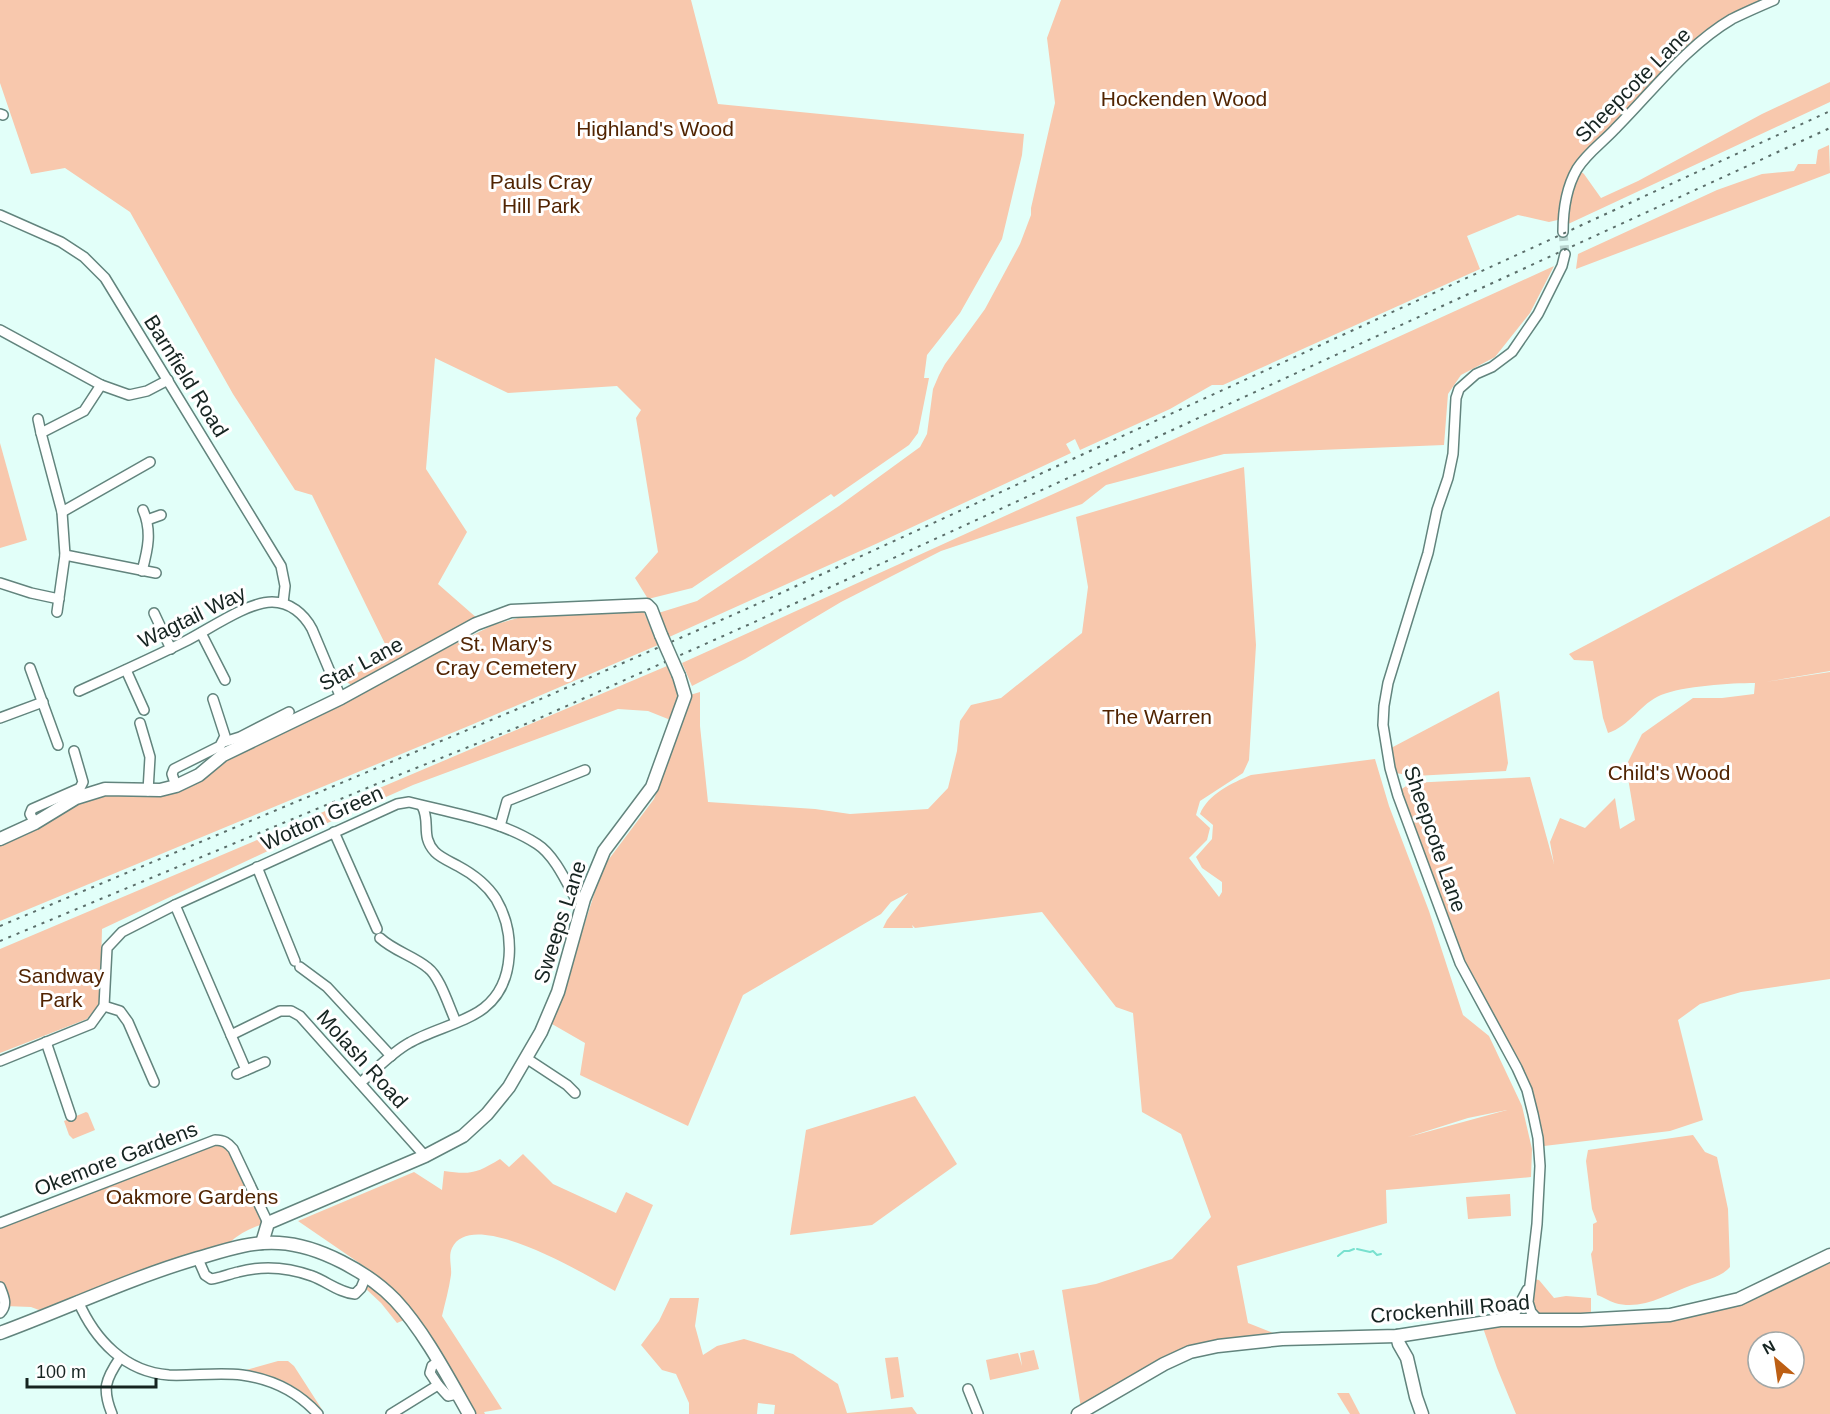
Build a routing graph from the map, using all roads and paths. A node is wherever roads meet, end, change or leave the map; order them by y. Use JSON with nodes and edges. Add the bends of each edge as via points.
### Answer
{"nodes":[{"id":1,"x":1774,"y":0,"type":"edge"},
{"id":2,"x":0,"y":215,"type":"edge"},
{"id":3,"x":1563,"y":232,"type":"tunnel mouth"},
{"id":4,"x":1565,"y":254,"type":"tunnel mouth"},
{"id":5,"x":0,"y":330,"type":"edge"},
{"id":6,"x":168,"y":380,"type":"junction"},
{"id":7,"x":101,"y":385,"type":"junction"},
{"id":8,"x":38,"y":419,"type":"dead end"},
{"id":9,"x":41,"y":433,"type":"junction"},
{"id":10,"x":137,"y":456,"type":"dead end"},
{"id":11,"x":143,"y":510,"type":"dead end"},
{"id":12,"x":62,"y":512,"type":"junction"},
{"id":13,"x":160,"y":515,"type":"dead end"},
{"id":14,"x":147,"y":520,"type":"junction"},
{"id":15,"x":65,"y":555,"type":"junction"},
{"id":16,"x":142,"y":571,"type":"junction"},
{"id":17,"x":156,"y":573,"type":"dead end"},
{"id":18,"x":0,"y":583,"type":"edge"},
{"id":19,"x":59,"y":599,"type":"junction"},
{"id":20,"x":283,"y":603,"type":"junction"},
{"id":21,"x":647,"y":605,"type":"joint"},
{"id":22,"x":57,"y":612,"type":"dead end"},
{"id":23,"x":154,"y":613,"type":"dead end"},
{"id":24,"x":201,"y":633,"type":"junction"},
{"id":25,"x":171,"y":649,"type":"junction"},
{"id":26,"x":30,"y":668,"type":"dead end"},
{"id":27,"x":126,"y":670,"type":"junction"},
{"id":28,"x":225,"y":680,"type":"dead end"},
{"id":29,"x":79,"y":691,"type":"dead end"},
{"id":30,"x":341,"y":698,"type":"junction"},
{"id":31,"x":213,"y":699,"type":"dead end"},
{"id":32,"x":43,"y":702,"type":"junction"},
{"id":33,"x":144,"y":711,"type":"dead end"},
{"id":34,"x":289,"y":712,"type":"dead end"},
{"id":35,"x":0,"y":718,"type":"edge"},
{"id":36,"x":140,"y":723,"type":"dead end"},
{"id":37,"x":224,"y":742,"type":"junction"},
{"id":38,"x":58,"y":745,"type":"dead end"},
{"id":39,"x":74,"y":751,"type":"dead end"},
{"id":40,"x":585,"y":770,"type":"dead end"},
{"id":41,"x":176,"y":786,"type":"junction"},
{"id":42,"x":148,"y":791,"type":"junction"},
{"id":43,"x":422,"y":806,"type":"junction"},
{"id":44,"x":35,"y":824,"type":"junction"},
{"id":45,"x":500,"y":826,"type":"junction"},
{"id":46,"x":334,"y":831,"type":"junction"},
{"id":47,"x":0,"y":839,"type":"edge"},
{"id":48,"x":257,"y":867,"type":"junction"},
{"id":49,"x":584,"y":899,"type":"junction"},
{"id":50,"x":175,"y":905,"type":"junction"},
{"id":51,"x":104,"y":1006,"type":"junction"},
{"id":52,"x":456,"y":1022,"type":"junction"},
{"id":53,"x":231,"y":1035,"type":"junction"},
{"id":54,"x":46,"y":1042,"type":"junction"},
{"id":55,"x":392,"y":1056,"type":"junction"},
{"id":56,"x":526,"y":1058,"type":"junction"},
{"id":57,"x":0,"y":1061,"type":"edge"},
{"id":58,"x":265,"y":1062,"type":"dead end"},
{"id":59,"x":154,"y":1082,"type":"dead end"},
{"id":60,"x":360,"y":1083,"type":"junction"},
{"id":61,"x":575,"y":1093,"type":"dead end"},
{"id":62,"x":71,"y":1116,"type":"dead end"},
{"id":63,"x":425,"y":1156,"type":"junction"},
{"id":64,"x":0,"y":1223,"type":"edge"},
{"id":65,"x":268,"y":1223,"type":"junction"},
{"id":66,"x":262,"y":1243,"type":"junction"},
{"id":67,"x":1830,"y":1254,"type":"edge"},
{"id":68,"x":198,"y":1258,"type":"junction"},
{"id":69,"x":366,"y":1276,"type":"junction"},
{"id":70,"x":0,"y":1287,"type":"edge"},
{"id":71,"x":1528,"y":1288,"type":"junction"},
{"id":72,"x":78,"y":1301,"type":"junction"},
{"id":73,"x":0,"y":1313,"type":"edge"},
{"id":74,"x":1500,"y":1320,"type":"junction"},
{"id":75,"x":1539,"y":1321,"type":"junction"},
{"id":76,"x":0,"y":1333,"type":"edge"},
{"id":77,"x":1415,"y":1334,"type":"junction"},
{"id":78,"x":1397,"y":1336,"type":"junction"},
{"id":79,"x":120,"y":1358,"type":"junction"},
{"id":80,"x":1407,"y":1358,"type":"junction"},
{"id":81,"x":439,"y":1361,"type":"junction"},
{"id":82,"x":438,"y":1385,"type":"junction"},
{"id":83,"x":968,"y":1389,"type":"dead end"},
{"id":84,"x":458,"y":1394,"type":"junction"},
{"id":85,"x":112,"y":1414,"type":"edge"},
{"id":86,"x":318,"y":1414,"type":"edge"},
{"id":87,"x":391,"y":1414,"type":"edge"},
{"id":88,"x":469,"y":1414,"type":"edge"},
{"id":89,"x":978,"y":1414,"type":"edge"},
{"id":90,"x":1078,"y":1414,"type":"edge"},
{"id":91,"x":1422,"y":1414,"type":"edge"}],
"edges":[{"from":1,"to":3,"type":"street","name":"Sheepcote Lane","via":[[1732,19],[1698,44],[1584,158],[1566,198]]},
{"from":2,"to":6,"type":"street","name":"Barnfield Road","via":[[61,242],[84,257],[105,278]]},
{"from":4,"to":71,"type":"street","name":"Sheepcote Lane","via":[[1538,314],[1512,352],[1476,374],[1456,398],[1448,478],[1388,683],[1383,725],[1402,807],[1460,963],[1527,1090],[1540,1166]]},
{"from":5,"to":7,"type":"street"},
{"from":6,"to":7,"type":"street","via":[[129,395]]},
{"from":6,"to":20,"type":"street","name":"Barnfield Road","via":[[281,566]]},
{"from":7,"to":9,"type":"street","via":[[84,411]]},
{"from":8,"to":9,"type":"street"},
{"from":9,"to":12,"type":"street"},
{"from":10,"to":12,"type":"street","via":[[146,464]]},
{"from":11,"to":14,"type":"street"},
{"from":12,"to":15,"type":"street"},
{"from":13,"to":14,"type":"street"},
{"from":14,"to":16,"type":"street","via":[[149,546]]},
{"from":15,"to":16,"type":"street"},
{"from":15,"to":19,"type":"street"},
{"from":16,"to":17,"type":"street"},
{"from":18,"to":19,"type":"street"},
{"from":19,"to":22,"type":"street"},
{"from":20,"to":24,"type":"street","name":"Wagtail Way","via":[[252,606]]},
{"from":20,"to":30,"type":"street","via":[[299,611],[309,623]]},
{"from":21,"to":30,"type":"street","name":"Star Lane","via":[[511,611],[476,624]]},
{"from":21,"to":49,"type":"street","name":"Sweeps Lane","bridge":true,"via":[[685,696],[652,787],[604,851]]},
{"from":23,"to":25,"type":"street"},
{"from":24,"to":25,"type":"street","name":"Wagtail Way"},
{"from":24,"to":28,"type":"street"},
{"from":25,"to":27,"type":"street","name":"Wagtail Way"},
{"from":26,"to":32,"type":"street"},
{"from":27,"to":29,"type":"street","name":"Wagtail Way"},
{"from":27,"to":33,"type":"street"},
{"from":30,"to":41,"type":"street","name":"Star Lane","via":[[224,755],[199,775]]},
{"from":31,"to":37,"type":"street"},
{"from":32,"to":35,"type":"street"},
{"from":32,"to":38,"type":"street"},
{"from":34,"to":37,"type":"street"},
{"from":36,"to":42,"type":"street","via":[[150,757]]},
{"from":37,"to":41,"type":"street","via":[[174,769]]},
{"from":39,"to":44,"type":"street","via":[[83,782],[80,788],[32,809]]},
{"from":40,"to":45,"type":"street","via":[[507,801]]},
{"from":41,"to":42,"type":"street","name":"Star Lane"},
{"from":42,"to":44,"type":"street","name":"Star Lane","via":[[105,789],[76,798]]},
{"from":43,"to":45,"type":"street","name":"Wotton Green"},
{"from":43,"to":46,"type":"street","name":"Wotton Green","via":[[397,804]]},
{"from":43,"to":52,"type":"street","via":[[426,813],[426,840],[435,853],[472,874],[494,896],[508,927],[508,965],[500,987],[483,1008]]},
{"from":44,"to":47,"type":"street","name":"Star Lane"},
{"from":45,"to":49,"type":"street","name":"Wotton Green","via":[[538,844],[561,870],[574,896]]},
{"from":46,"to":48,"type":"street","name":"Wotton Green"},
{"from":46,"to":52,"type":"street","via":[[379,933],[387,944],[428,967]]},
{"from":48,"to":50,"type":"street","name":"Wotton Green"},
{"from":48,"to":55,"type":"street","via":[[298,964],[327,987]]},
{"from":49,"to":56,"type":"street","name":"Sweeps Lane","via":[[558,992]]},
{"from":50,"to":51,"type":"street","name":"Wotton Green","via":[[122,932],[107,948]]},
{"from":50,"to":53,"type":"street"},
{"from":51,"to":54,"type":"street","via":[[91,1024]]},
{"from":51,"to":59,"type":"street","via":[[120,1011],[128,1022]]},
{"from":52,"to":55,"type":"street","via":[[409,1043]]},
{"from":53,"to":58,"type":"street","via":[[242,1072]]},
{"from":53,"to":60,"type":"street","name":"Molash Road","via":[[280,1011],[291,1011],[300,1016]]},
{"from":54,"to":57,"type":"street"},
{"from":54,"to":62,"type":"street"},
{"from":55,"to":60,"type":"street"},
{"from":56,"to":61,"type":"street"},
{"from":56,"to":63,"type":"street","name":"Sweeps Lane","via":[[488,1114],[463,1136]]},
{"from":60,"to":63,"type":"street","name":"Molash Road"},
{"from":63,"to":65,"type":"street","name":"Sweeps Lane"},
{"from":64,"to":65,"type":"street","name":"Okemore Gardens","via":[[215,1140],[233,1149]]},
{"from":65,"to":66,"type":"street"},
{"from":66,"to":68,"type":"street"},
{"from":66,"to":69,"type":"street","via":[[317,1251]]},
{"from":67,"to":75,"type":"street","name":"Crockenhill Road","via":[[1739,1299],[1701,1309],[1642,1318]]},
{"from":68,"to":69,"type":"street","via":[[211,1279],[251,1269],[285,1268],[347,1294],[355,1294]]},
{"from":68,"to":72,"type":"street"},
{"from":69,"to":81,"type":"street","via":[[399,1305]]},
{"from":70,"to":73,"type":"street","via":[[5,1306]]},
{"from":71,"to":74,"type":"street","name":"Sheepcote Lane","via":[[1515,1313]]},
{"from":71,"to":75,"type":"street","name":"Sheepcote Lane","via":[[1528,1302]]},
{"from":72,"to":76,"type":"street"},
{"from":72,"to":79,"type":"street","via":[[103,1343]]},
{"from":74,"to":75,"type":"street","name":"Crockenhill Road"},
{"from":74,"to":77,"type":"street","name":"Crockenhill Road"},
{"from":77,"to":78,"type":"street","name":"Crockenhill Road"},
{"from":77,"to":80,"type":"street"},
{"from":78,"to":80,"type":"street"},
{"from":78,"to":90,"type":"street","name":"Crockenhill Road","via":[[1263,1340],[1190,1352]]},
{"from":79,"to":85,"type":"street","via":[[106,1383]]},
{"from":79,"to":86,"type":"street","via":[[158,1374],[240,1375],[265,1380],[303,1399]]},
{"from":80,"to":91,"type":"street"},
{"from":81,"to":82,"type":"street","via":[[430,1373]]},
{"from":81,"to":84,"type":"street"},
{"from":82,"to":84,"type":"street","via":[[448,1396]]},
{"from":82,"to":87,"type":"street"},
{"from":83,"to":89,"type":"street"},
{"from":84,"to":88,"type":"street"}]}
